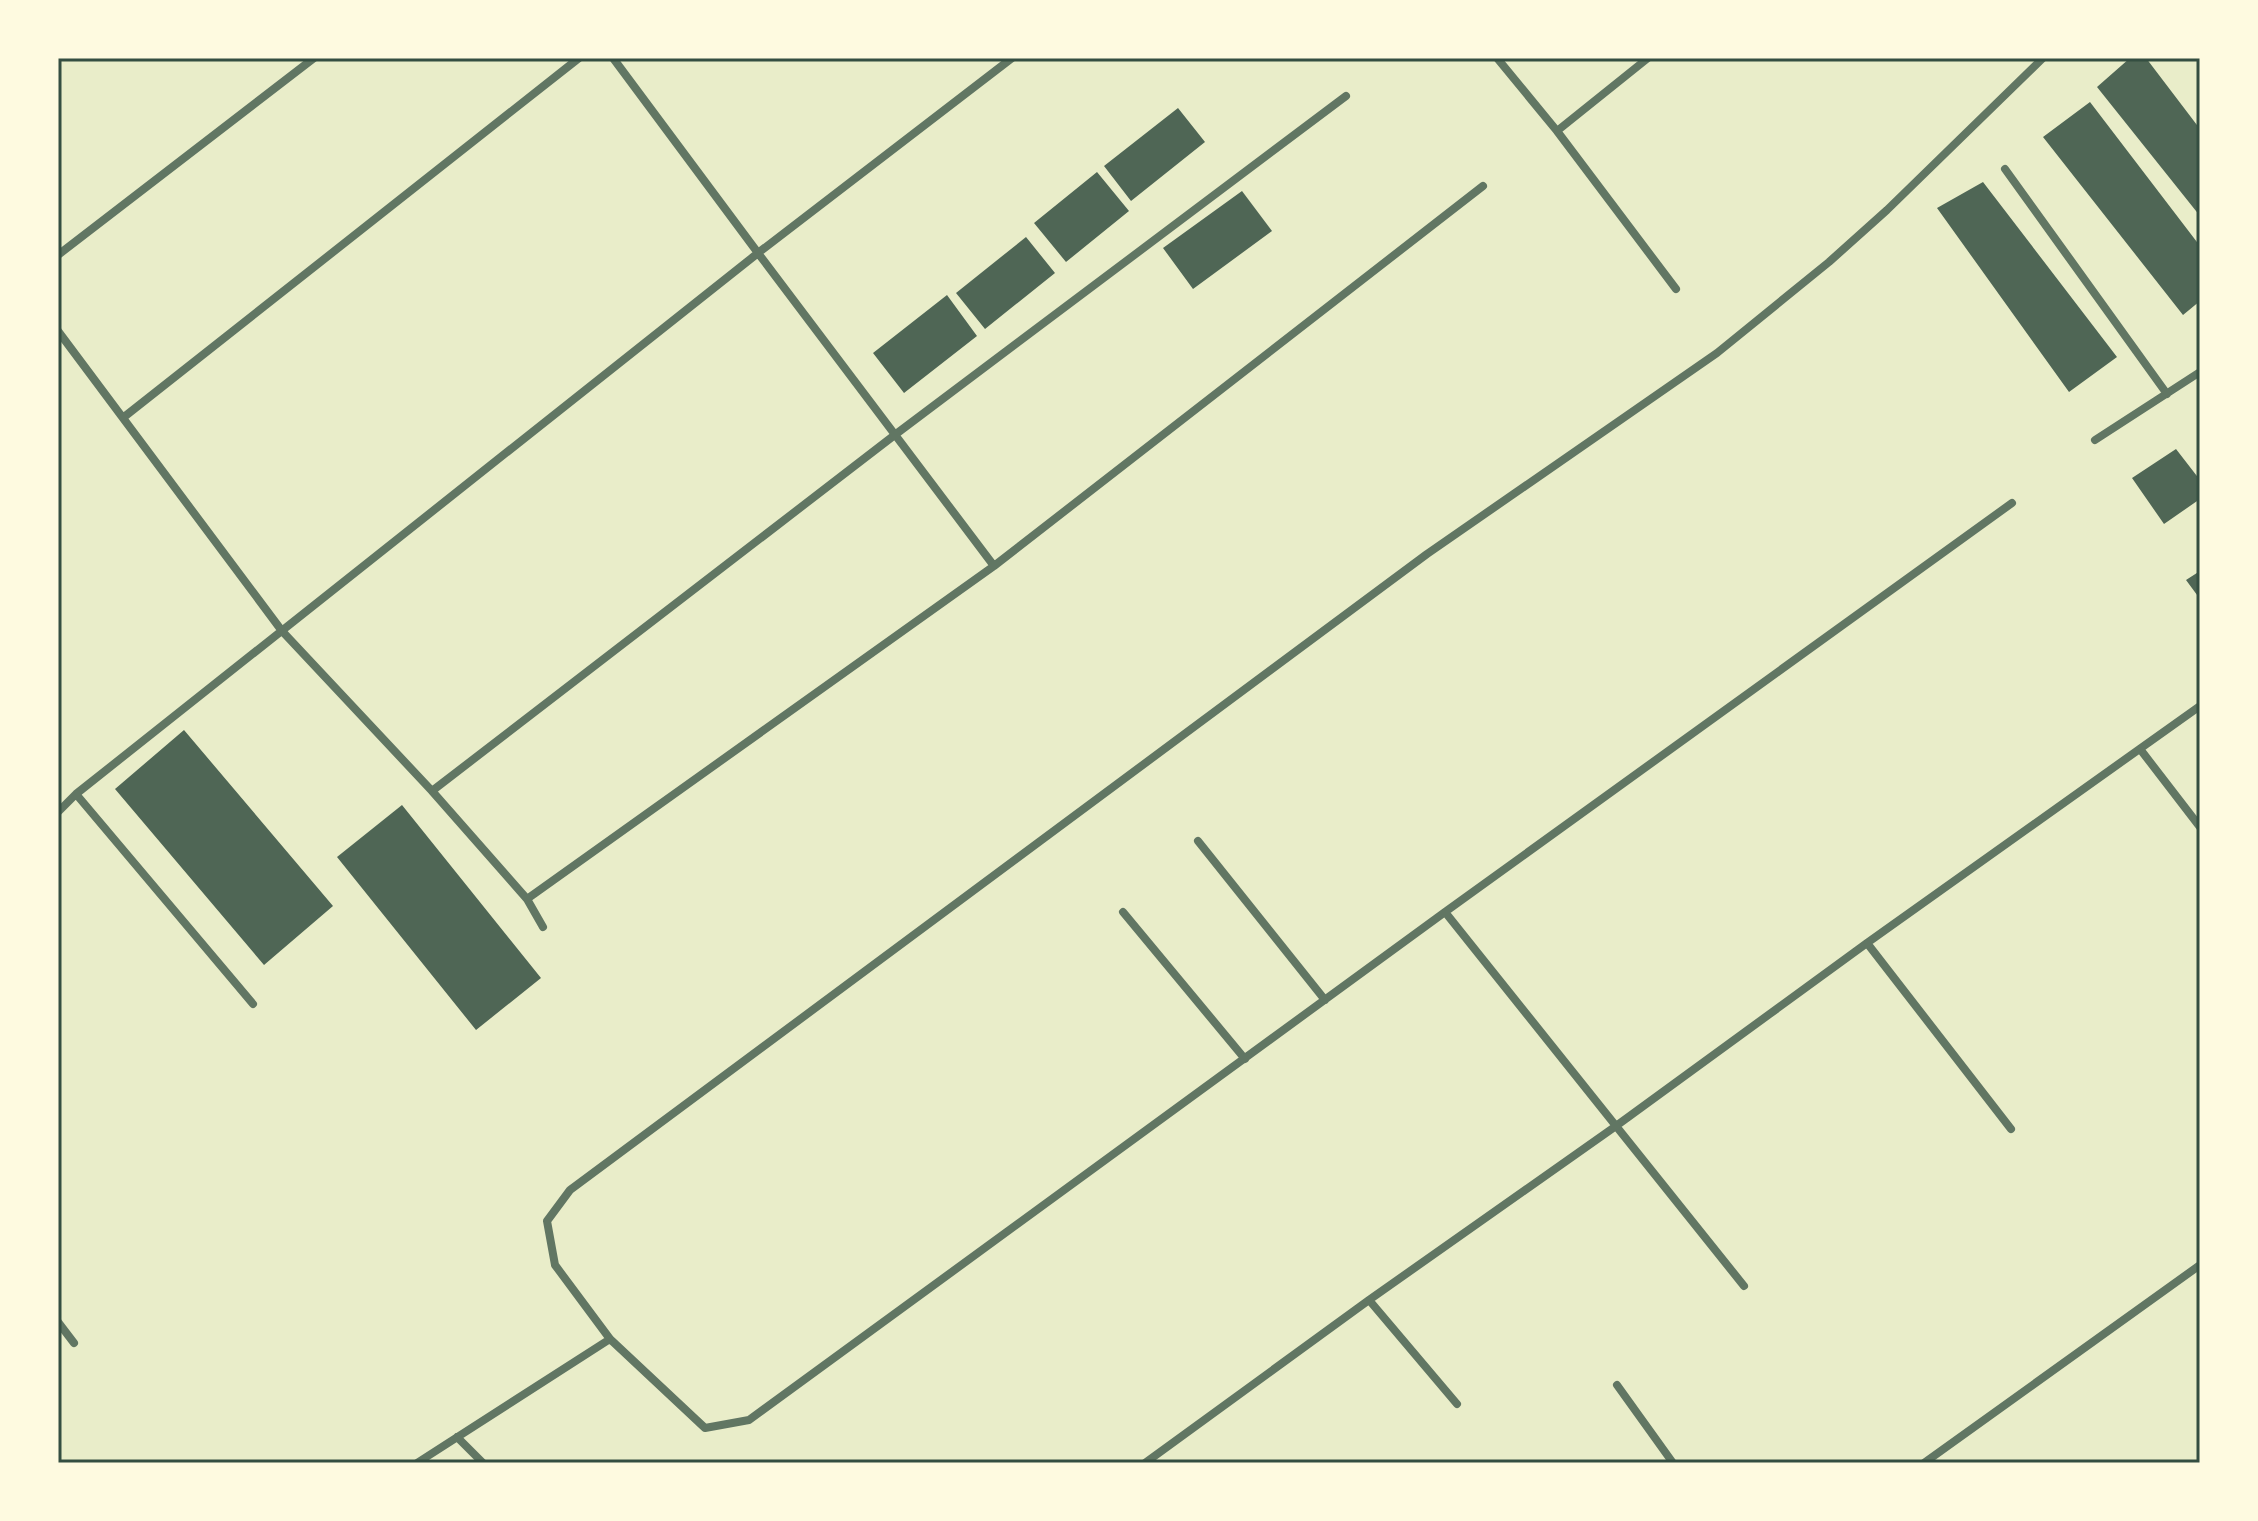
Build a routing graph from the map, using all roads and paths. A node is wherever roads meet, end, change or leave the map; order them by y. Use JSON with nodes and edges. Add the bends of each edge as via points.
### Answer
{"nodes":[{"id":1,"x":314,"y":58,"type":"edge"},
{"id":2,"x":579,"y":58,"type":"edge"},
{"id":3,"x":613,"y":58,"type":"edge"},
{"id":4,"x":1012,"y":58,"type":"edge"},
{"id":5,"x":1497,"y":58,"type":"edge"},
{"id":6,"x":1648,"y":58,"type":"edge"},
{"id":7,"x":2043,"y":58,"type":"edge"},
{"id":8,"x":1346,"y":96,"type":"dead end"},
{"id":9,"x":1557,"y":131,"type":"junction"},
{"id":10,"x":2005,"y":169,"type":"dead end"},
{"id":11,"x":1483,"y":186,"type":"dead end"},
{"id":12,"x":758,"y":253,"type":"junction"},
{"id":13,"x":58,"y":255,"type":"edge"},
{"id":14,"x":1676,"y":289,"type":"dead end"},
{"id":15,"x":58,"y":331,"type":"edge"},
{"id":16,"x":2200,"y":372,"type":"edge"},
{"id":17,"x":2167,"y":394,"type":"junction"},
{"id":18,"x":124,"y":417,"type":"junction"},
{"id":19,"x":896,"y":434,"type":"junction"},
{"id":20,"x":2095,"y":440,"type":"dead end"},
{"id":21,"x":2012,"y":503,"type":"dead end"},
{"id":22,"x":994,"y":566,"type":"junction"},
{"id":23,"x":282,"y":631,"type":"junction"},
{"id":24,"x":2200,"y":706,"type":"edge"},
{"id":25,"x":2140,"y":749,"type":"junction"},
{"id":26,"x":432,"y":791,"type":"junction"},
{"id":27,"x":76,"y":794,"type":"junction"},
{"id":28,"x":58,"y":812,"type":"edge"},
{"id":29,"x":2200,"y":827,"type":"edge"},
{"id":30,"x":1198,"y":841,"type":"dead end"},
{"id":31,"x":527,"y":899,"type":"junction"},
{"id":32,"x":1123,"y":912,"type":"dead end"},
{"id":33,"x":1445,"y":912,"type":"junction"},
{"id":34,"x":543,"y":927,"type":"dead end"},
{"id":35,"x":1867,"y":943,"type":"junction"},
{"id":36,"x":1325,"y":1000,"type":"junction"},
{"id":37,"x":253,"y":1004,"type":"dead end"},
{"id":38,"x":1245,"y":1059,"type":"junction"},
{"id":39,"x":1616,"y":1126,"type":"junction"},
{"id":40,"x":2011,"y":1129,"type":"dead end"},
{"id":41,"x":2200,"y":1265,"type":"edge"},
{"id":42,"x":1744,"y":1286,"type":"dead end"},
{"id":43,"x":1369,"y":1300,"type":"junction"},
{"id":44,"x":58,"y":1322,"type":"edge"},
{"id":45,"x":610,"y":1339,"type":"junction"},
{"id":46,"x":74,"y":1343,"type":"dead end"},
{"id":47,"x":1617,"y":1385,"type":"dead end"},
{"id":48,"x":1457,"y":1404,"type":"dead end"},
{"id":49,"x":457,"y":1437,"type":"junction"},
{"id":50,"x":1157,"y":1460,"type":"edge"},
{"id":51,"x":417,"y":1463,"type":"edge"},
{"id":52,"x":483,"y":1463,"type":"edge"},
{"id":53,"x":1145,"y":1463,"type":"edge"},
{"id":54,"x":1673,"y":1463,"type":"edge"},
{"id":55,"x":1924,"y":1463,"type":"edge"}],
"edges":[{"from":1,"to":13,"type":"street"},
{"from":2,"to":18,"type":"street"},
{"from":3,"to":12,"type":"street"},
{"from":4,"to":12,"type":"street"},
{"from":5,"to":9,"type":"street"},
{"from":6,"to":9,"type":"street"},
{"from":7,"to":45,"type":"street","via":[[1887,210],[1717,353],[1427,554],[570,1190],[547,1221],[555,1265]]},
{"from":8,"to":19,"type":"street"},
{"from":9,"to":14,"type":"street"},
{"from":10,"to":17,"type":"street"},
{"from":11,"to":22,"type":"street"},
{"from":12,"to":19,"type":"street"},
{"from":12,"to":23,"type":"street"},
{"from":15,"to":18,"type":"street"},
{"from":16,"to":17,"type":"street"},
{"from":17,"to":20,"type":"street"},
{"from":18,"to":23,"type":"street"},
{"from":19,"to":22,"type":"street"},
{"from":19,"to":26,"type":"street"},
{"from":21,"to":33,"type":"street"},
{"from":22,"to":31,"type":"street"},
{"from":23,"to":26,"type":"street"},
{"from":23,"to":27,"type":"street"},
{"from":24,"to":25,"type":"street"},
{"from":25,"to":29,"type":"street"},
{"from":25,"to":35,"type":"street"},
{"from":26,"to":31,"type":"street"},
{"from":27,"to":28,"type":"street"},
{"from":27,"to":37,"type":"street"},
{"from":30,"to":36,"type":"street"},
{"from":31,"to":34,"type":"street"},
{"from":32,"to":38,"type":"street"},
{"from":33,"to":36,"type":"street"},
{"from":33,"to":39,"type":"street"},
{"from":35,"to":39,"type":"street"},
{"from":35,"to":40,"type":"street"},
{"from":36,"to":38,"type":"street"},
{"from":38,"to":45,"type":"street","via":[[749,1420],[705,1428]]},
{"from":39,"to":42,"type":"street"},
{"from":39,"to":43,"type":"street"},
{"from":41,"to":55,"type":"street"},
{"from":43,"to":48,"type":"street"},
{"from":43,"to":50,"type":"street"},
{"from":44,"to":46,"type":"street"},
{"from":45,"to":49,"type":"street"},
{"from":47,"to":54,"type":"street"},
{"from":49,"to":51,"type":"street"},
{"from":49,"to":52,"type":"street"},
{"from":50,"to":53,"type":"street"}]}
